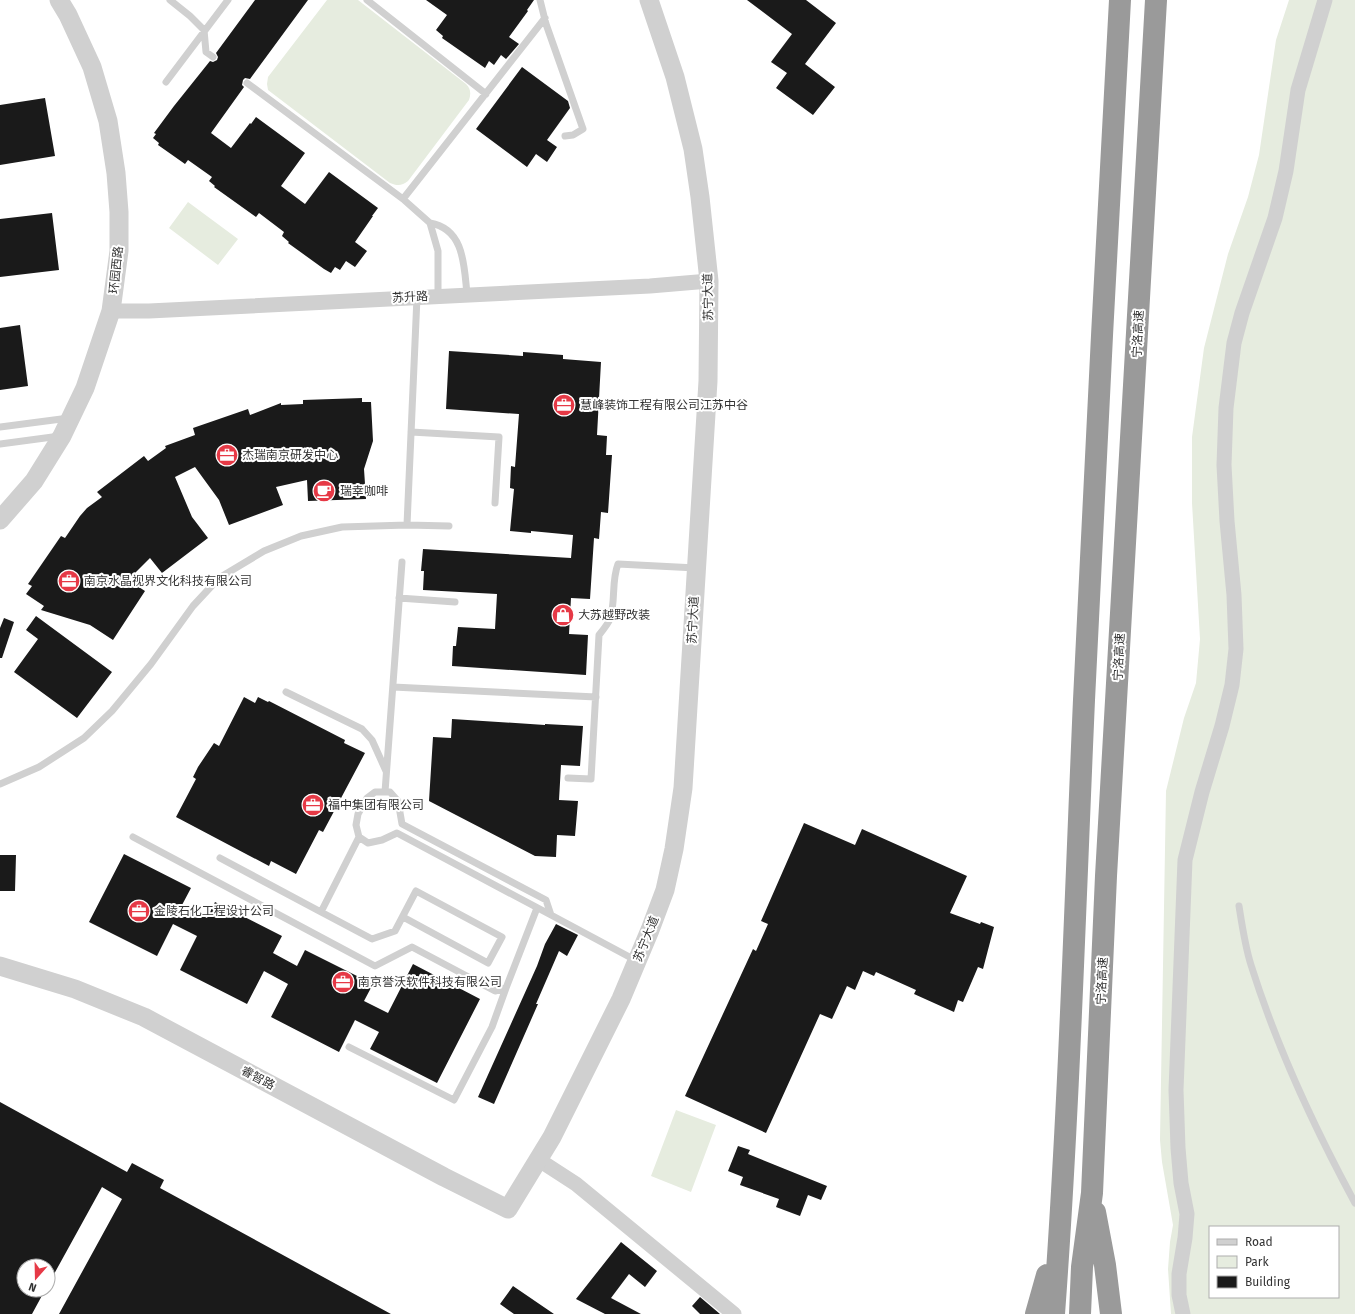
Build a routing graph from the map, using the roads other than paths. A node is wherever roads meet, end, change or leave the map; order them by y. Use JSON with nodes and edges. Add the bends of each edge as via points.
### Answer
{"nodes":[{"id":1,"x":59,"y":0,"type":"edge"},
{"id":2,"x":170,"y":0,"type":"edge"},
{"id":3,"x":228,"y":0,"type":"edge"},
{"id":4,"x":367,"y":0,"type":"edge"},
{"id":5,"x":540,"y":0,"type":"edge"},
{"id":6,"x":648,"y":0,"type":"edge"},
{"id":7,"x":1120,"y":0,"type":"edge"},
{"id":8,"x":1156,"y":0,"type":"edge"},
{"id":9,"x":1325,"y":0,"type":"edge"},
{"id":10,"x":545,"y":18,"type":"junction"},
{"id":11,"x":204,"y":30,"type":"junction"},
{"id":12,"x":213,"y":57,"type":"dead end"},
{"id":13,"x":166,"y":82,"type":"dead end"},
{"id":14,"x":247,"y":83,"type":"dead end"},
{"id":15,"x":486,"y":94,"type":"junction"},
{"id":16,"x":565,"y":136,"type":"dead end"},
{"id":17,"x":403,"y":199,"type":"junction"},
{"id":18,"x":430,"y":223,"type":"junction"},
{"id":19,"x":709,"y":281,"type":"junction"},
{"id":20,"x":467,"y":294,"type":"junction"},
{"id":21,"x":438,"y":296,"type":"junction"},
{"id":22,"x":417,"y":297,"type":"junction"},
{"id":23,"x":111,"y":311,"type":"junction"},
{"id":24,"x":71,"y":418,"type":"junction"},
{"id":25,"x":0,"y":427,"type":"edge"},
{"id":26,"x":411,"y":432,"type":"junction"},
{"id":27,"x":62,"y":436,"type":"junction"},
{"id":28,"x":0,"y":444,"type":"edge"},
{"id":29,"x":494,"y":503,"type":"dead end"},
{"id":30,"x":0,"y":520,"type":"edge"},
{"id":31,"x":407,"y":526,"type":"junction"},
{"id":32,"x":450,"y":526,"type":"dead end"},
{"id":33,"x":402,"y":562,"type":"dead end"},
{"id":34,"x":696,"y":568,"type":"junction"},
{"id":35,"x":399,"y":598,"type":"junction"},
{"id":36,"x":455,"y":602,"type":"dead end"},
{"id":37,"x":393,"y":687,"type":"junction"},
{"id":38,"x":286,"y":692,"type":"dead end"},
{"id":39,"x":596,"y":697,"type":"junction"},
{"id":40,"x":386,"y":773,"type":"junction"},
{"id":41,"x":568,"y":778,"type":"dead end"},
{"id":42,"x":0,"y":784,"type":"edge"},
{"id":43,"x":385,"y":792,"type":"junction"},
{"id":44,"x":133,"y":837,"type":"dead end"},
{"id":45,"x":359,"y":838,"type":"junction"},
{"id":46,"x":220,"y":858,"type":"dead end"},
{"id":47,"x":1239,"y":906,"type":"dead end"},
{"id":48,"x":537,"y":908,"type":"junction"},
{"id":49,"x":321,"y":912,"type":"junction"},
{"id":50,"x":551,"y":915,"type":"junction"},
{"id":51,"x":403,"y":917,"type":"junction"},
{"id":52,"x":637,"y":962,"type":"junction"},
{"id":53,"x":0,"y":966,"type":"edge"},
{"id":54,"x":506,"y":988,"type":"junction"},
{"id":55,"x":349,"y":1047,"type":"dead end"},
{"id":56,"x":539,"y":1160,"type":"junction"},
{"id":57,"x":1092,"y":1193,"type":"junction"},
{"id":58,"x":1355,"y":1203,"type":"edge"},
{"id":59,"x":508,"y":1209,"type":"joint"},
{"id":60,"x":1060,"y":1236,"type":"junction"},
{"id":61,"x":734,"y":1314,"type":"edge"},
{"id":62,"x":1036,"y":1314,"type":"edge"},
{"id":63,"x":1054,"y":1314,"type":"edge"},
{"id":64,"x":1080,"y":1314,"type":"edge"},
{"id":65,"x":1111,"y":1314,"type":"edge"},
{"id":66,"x":1183,"y":1314,"type":"edge"}],
"edges":[{"from":1,"to":23,"type":"street","name":"环园西路","via":[[92,67],[108,121],[119,212],[119,251]]},
{"from":2,"to":11,"type":"lane"},
{"from":3,"to":11,"type":"lane"},
{"from":4,"to":15,"type":"lane"},
{"from":5,"to":10,"type":"lane"},
{"from":6,"to":19,"type":"street","name":"苏宁大道","via":[[675,77],[693,149]]},
{"from":7,"to":60,"type":"highway","via":[[1101,343]]},
{"from":8,"to":57,"type":"highway","name":"宁洛高速","via":[[1107,868]]},
{"from":9,"to":66,"type":"street","via":[[1298,90],[1286,171],[1275,218],[1234,343],[1226,408],[1224,465],[1236,649],[1226,712],[1185,860],[1176,1090],[1181,1183],[1187,1214],[1179,1274],[1179,1295]]},
{"from":10,"to":15,"type":"lane"},
{"from":10,"to":16,"type":"lane","via":[[583,129]]},
{"from":11,"to":12,"type":"lane","via":[[206,52]]},
{"from":11,"to":13,"type":"lane"},
{"from":14,"to":17,"type":"lane"},
{"from":15,"to":17,"type":"lane"},
{"from":17,"to":18,"type":"lane"},
{"from":18,"to":20,"type":"lane","via":[[437,224],[451,234],[460,245]]},
{"from":18,"to":21,"type":"lane","via":[[438,251]]},
{"from":19,"to":20,"type":"street","name":"苏升路"},
{"from":19,"to":34,"type":"street","name":"苏宁大道","via":[[708,381]]},
{"from":20,"to":21,"type":"street","name":"苏升路"},
{"from":21,"to":22,"type":"street","name":"苏升路"},
{"from":22,"to":23,"type":"street","name":"苏升路"},
{"from":22,"to":26,"type":"lane"},
{"from":23,"to":24,"type":"street","name":"环园西路","via":[[85,388]]},
{"from":24,"to":25,"type":"lane"},
{"from":24,"to":27,"type":"street","name":"环园西路"},
{"from":26,"to":29,"type":"lane","via":[[499,437]]},
{"from":26,"to":31,"type":"lane"},
{"from":27,"to":28,"type":"lane"},
{"from":27,"to":30,"type":"street","name":"环园西路","via":[[34,481]]},
{"from":31,"to":32,"type":"lane"},
{"from":31,"to":42,"type":"lane","via":[[342,527],[301,536],[264,551],[219,578],[193,606],[151,664],[112,711],[84,738],[39,767]]},
{"from":33,"to":35,"type":"lane"},
{"from":34,"to":39,"type":"lane","via":[[618,564],[614,574],[612,611],[609,621],[599,635]]},
{"from":34,"to":52,"type":"street","name":"苏宁大道","via":[[683,788],[674,849],[665,890]]},
{"from":35,"to":36,"type":"lane"},
{"from":35,"to":37,"type":"lane"},
{"from":37,"to":39,"type":"lane"},
{"from":37,"to":40,"type":"lane"},
{"from":38,"to":40,"type":"lane","via":[[362,729],[372,740]]},
{"from":39,"to":41,"type":"lane","via":[[591,779]]},
{"from":40,"to":43,"type":"lane"},
{"from":43,"to":45,"type":"lane","via":[[375,792],[367,798],[358,814],[356,825]]},
{"from":43,"to":50,"type":"lane","via":[[390,792],[398,801],[402,824],[546,900]]},
{"from":44,"to":54,"type":"lane","via":[[375,966],[412,947],[495,991]]},
{"from":45,"to":48,"type":"lane","via":[[368,843],[397,833]]},
{"from":45,"to":49,"type":"lane"},
{"from":46,"to":49,"type":"lane"},
{"from":47,"to":58,"type":"lane","via":[[1250,964],[1286,1062]]},
{"from":48,"to":50,"type":"lane"},
{"from":48,"to":54,"type":"lane"},
{"from":49,"to":51,"type":"lane","via":[[372,939],[395,931]]},
{"from":50,"to":52,"type":"lane"},
{"from":51,"to":51,"type":"lane","via":[[416,891],[502,937],[488,963]]},
{"from":52,"to":56,"type":"street","name":"苏宁大道","via":[[587,1069]]},
{"from":53,"to":59,"type":"street","name":"睿智路","via":[[75,989],[144,1018]]},
{"from":54,"to":55,"type":"lane","via":[[492,1027],[454,1100]]},
{"from":56,"to":59,"type":"street","name":"苏宁大道"},
{"from":56,"to":61,"type":"street","via":[[576,1184]]},
{"from":57,"to":64,"type":"highway","name":"宁洛高速","via":[[1082,1267]]},
{"from":57,"to":65,"type":"highway"},
{"from":60,"to":62,"type":"highway"},
{"from":60,"to":63,"type":"highway"}]}
